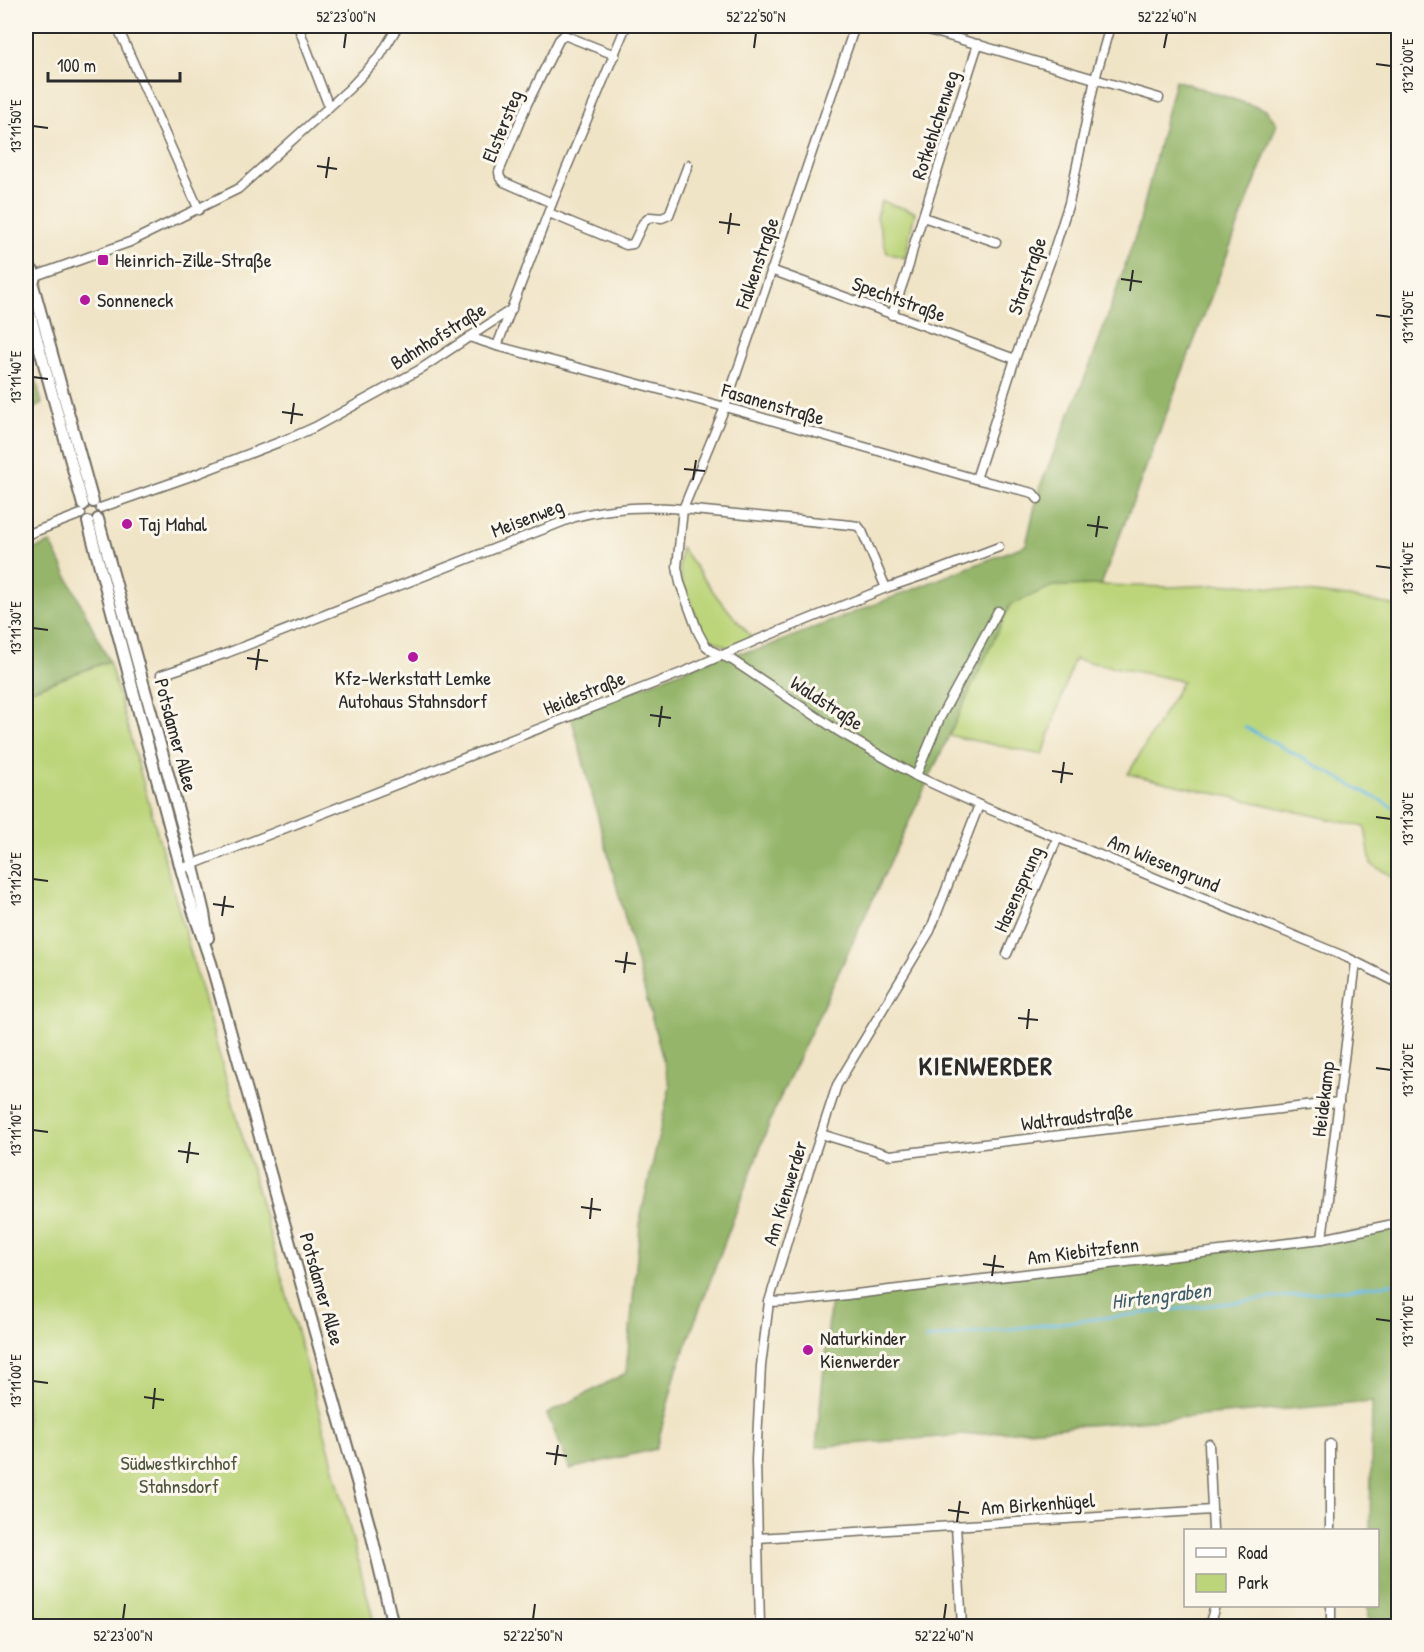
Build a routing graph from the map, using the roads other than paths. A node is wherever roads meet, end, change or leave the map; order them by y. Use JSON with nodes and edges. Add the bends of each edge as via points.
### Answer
{"nodes":[{"id":1,"x":117,"y":26,"type":"edge"},
{"id":2,"x":298,"y":26,"type":"edge"},
{"id":3,"x":398,"y":26,"type":"edge"},
{"id":4,"x":626,"y":26,"type":"edge"},
{"id":5,"x":855,"y":26,"type":"edge"},
{"id":6,"x":915,"y":26,"type":"edge"},
{"id":7,"x":1110,"y":26,"type":"edge"},
{"id":8,"x":978,"y":44,"type":"junction"},
{"id":9,"x":615,"y":55,"type":"junction"},
{"id":10,"x":1095,"y":79,"type":"junction"},
{"id":11,"x":1159,"y":98,"type":"dead end"},
{"id":12,"x":329,"y":107,"type":"junction"},
{"id":13,"x":688,"y":165,"type":"dead end"},
{"id":14,"x":552,"y":203,"type":"junction"},
{"id":15,"x":199,"y":210,"type":"junction"},
{"id":16,"x":549,"y":213,"type":"junction"},
{"id":17,"x":923,"y":217,"type":"junction"},
{"id":18,"x":996,"y":242,"type":"dead end"},
{"id":19,"x":26,"y":266,"type":"edge"},
{"id":20,"x":771,"y":270,"type":"junction"},
{"id":21,"x":31,"y":283,"type":"edge"},
{"id":22,"x":26,"y":299,"type":"edge"},
{"id":23,"x":512,"y":309,"type":"junction"},
{"id":24,"x":892,"y":315,"type":"junction"},
{"id":25,"x":469,"y":337,"type":"junction"},
{"id":26,"x":497,"y":346,"type":"junction"},
{"id":27,"x":1015,"y":359,"type":"junction"},
{"id":28,"x":725,"y":407,"type":"junction"},
{"id":29,"x":976,"y":479,"type":"junction"},
{"id":30,"x":1038,"y":499,"type":"dead end"},
{"id":31,"x":683,"y":509,"type":"junction"},
{"id":32,"x":91,"y":512,"type":"junction"},
{"id":33,"x":26,"y":535,"type":"edge"},
{"id":34,"x":999,"y":547,"type":"dead end"},
{"id":35,"x":886,"y":588,"type":"junction"},
{"id":36,"x":998,"y":610,"type":"dead end"},
{"id":37,"x":721,"y":655,"type":"junction"},
{"id":38,"x":161,"y":675,"type":"dead end"},
{"id":39,"x":916,"y":776,"type":"junction"},
{"id":40,"x":979,"y":806,"type":"junction"},
{"id":41,"x":1058,"y":837,"type":"junction"},
{"id":42,"x":193,"y":865,"type":"junction"},
{"id":43,"x":181,"y":869,"type":"junction"},
{"id":44,"x":1007,"y":954,"type":"dead end"},
{"id":45,"x":1356,"y":962,"type":"junction"},
{"id":46,"x":211,"y":963,"type":"junction"},
{"id":47,"x":1398,"y":983,"type":"edge"},
{"id":48,"x":1339,"y":1102,"type":"junction"},
{"id":49,"x":820,"y":1134,"type":"junction"},
{"id":50,"x":1398,"y":1222,"type":"edge"},
{"id":51,"x":1322,"y":1239,"type":"junction"},
{"id":52,"x":769,"y":1302,"type":"junction"},
{"id":53,"x":1209,"y":1444,"type":"dead end"},
{"id":54,"x":1330,"y":1444,"type":"dead end"},
{"id":55,"x":1212,"y":1510,"type":"junction"},
{"id":56,"x":1213,"y":1529,"type":"edge"},
{"id":57,"x":1330,"y":1529,"type":"edge"},
{"id":58,"x":956,"y":1530,"type":"junction"},
{"id":59,"x":758,"y":1538,"type":"junction"},
{"id":60,"x":1214,"y":1607,"type":"edge"},
{"id":61,"x":1331,"y":1607,"type":"edge"},
{"id":62,"x":393,"y":1626,"type":"edge"},
{"id":63,"x":760,"y":1626,"type":"edge"},
{"id":64,"x":962,"y":1626,"type":"edge"},
{"id":65,"x":1209,"y":1626,"type":"edge"},
{"id":66,"x":1331,"y":1626,"type":"edge"}],
"edges":[{"from":1,"to":15,"type":"street"},
{"from":2,"to":12,"type":"street"},
{"from":3,"to":12,"type":"street","via":[[380,56]]},
{"from":4,"to":9,"type":"street","name":"Bahnhofstraße"},
{"from":5,"to":20,"type":"street","name":"Falkenstraße"},
{"from":6,"to":8,"type":"street"},
{"from":7,"to":10,"type":"street","name":"Starstraße"},
{"from":8,"to":10,"type":"street"},
{"from":8,"to":17,"type":"street","name":"Rotkehlchenweg"},
{"from":9,"to":14,"type":"street","name":"Bahnhofstraße"},
{"from":9,"to":14,"type":"street","name":"Elstersteg","via":[[564,35],[527,104],[500,178]]},
{"from":10,"to":11,"type":"street"},
{"from":10,"to":27,"type":"street","name":"Starstraße","via":[[1070,203]]},
{"from":12,"to":15,"type":"street","via":[[238,189]]},
{"from":13,"to":16,"type":"street","via":[[669,214],[650,217],[633,244],[626,245]]},
{"from":14,"to":16,"type":"street","name":"Bahnhofstraße"},
{"from":15,"to":21,"type":"street"},
{"from":16,"to":23,"type":"street","name":"Bahnhofstraße"},
{"from":17,"to":18,"type":"street"},
{"from":17,"to":24,"type":"street","name":"Rotkehlchenweg"},
{"from":19,"to":21,"type":"street","via":[[33,271]]},
{"from":20,"to":24,"type":"street","name":"Spechtstraße"},
{"from":20,"to":28,"type":"street","name":"Falkenstraße"},
{"from":21,"to":32,"type":"street","name":"Potsdamer Allee"},
{"from":22,"to":32,"type":"street","name":"Potsdamer Allee"},
{"from":23,"to":25,"type":"street","name":"Bahnhofstraße"},
{"from":23,"to":26,"type":"street"},
{"from":24,"to":27,"type":"street","name":"Spechtstraße"},
{"from":25,"to":26,"type":"street","name":"Fasanenstraße"},
{"from":25,"to":32,"type":"street","name":"Bahnhofstraße","via":[[419,370],[304,432]]},
{"from":26,"to":28,"type":"street","name":"Fasanenstraße"},
{"from":27,"to":29,"type":"street","name":"Starstraße"},
{"from":28,"to":29,"type":"street","name":"Fasanenstraße"},
{"from":28,"to":31,"type":"street","name":"Falkenstraße"},
{"from":29,"to":30,"type":"street","name":"Fasanenstraße","via":[[1034,493]]},
{"from":31,"to":35,"type":"street","name":"Meisenweg","via":[[858,526]]},
{"from":31,"to":37,"type":"street","name":"Waldstraße","via":[[677,567],[680,583],[705,645]]},
{"from":31,"to":38,"type":"street","name":"Meisenweg","via":[[617,508],[575,517]]},
{"from":32,"to":33,"type":"street","name":"Bahnhofstraße"},
{"from":32,"to":42,"type":"street","name":"Potsdamer Allee"},
{"from":32,"to":43,"type":"street","name":"Potsdamer Allee"},
{"from":34,"to":35,"type":"street","name":"Heidestraße"},
{"from":35,"to":37,"type":"street","name":"Heidestraße"},
{"from":36,"to":39,"type":"street","via":[[940,718]]},
{"from":37,"to":39,"type":"street","name":"Waldstraße"},
{"from":37,"to":42,"type":"street","name":"Heidestraße"},
{"from":39,"to":40,"type":"street","name":"Am Wiesengrund"},
{"from":40,"to":41,"type":"street","name":"Am Wiesengrund"},
{"from":40,"to":49,"type":"street","name":"Am Kienwerder","via":[[930,931],[837,1085]]},
{"from":41,"to":44,"type":"street","name":"Hasensprung"},
{"from":41,"to":45,"type":"street","name":"Am Wiesengrund"},
{"from":42,"to":43,"type":"street","name":"Heidestraße"},
{"from":42,"to":46,"type":"street","name":"Potsdamer Allee"},
{"from":43,"to":46,"type":"street","name":"Potsdamer Allee"},
{"from":45,"to":47,"type":"street","name":"Am Wiesengrund"},
{"from":45,"to":48,"type":"street","name":"Heidekamp"},
{"from":46,"to":62,"type":"street","name":"Potsdamer Allee","via":[[367,1516]]},
{"from":48,"to":49,"type":"street","name":"Waltraudstraße","via":[[890,1155]]},
{"from":48,"to":51,"type":"street","name":"Heidekamp"},
{"from":49,"to":52,"type":"street","name":"Am Kienwerder"},
{"from":50,"to":51,"type":"street","name":"Am Kiebitzfenn"},
{"from":51,"to":52,"type":"street","name":"Am Kiebitzfenn"},
{"from":52,"to":59,"type":"street","name":"Am Kienwerder","via":[[758,1414]]},
{"from":53,"to":55,"type":"street"},
{"from":54,"to":57,"type":"street"},
{"from":55,"to":56,"type":"street"},
{"from":55,"to":58,"type":"street","name":"Am Birkenhügel"},
{"from":58,"to":59,"type":"street","name":"Am Birkenhügel"},
{"from":58,"to":64,"type":"street"},
{"from":59,"to":63,"type":"street","name":"Am Kienwerder"},
{"from":60,"to":65,"type":"street"},
{"from":61,"to":66,"type":"street"}]}
